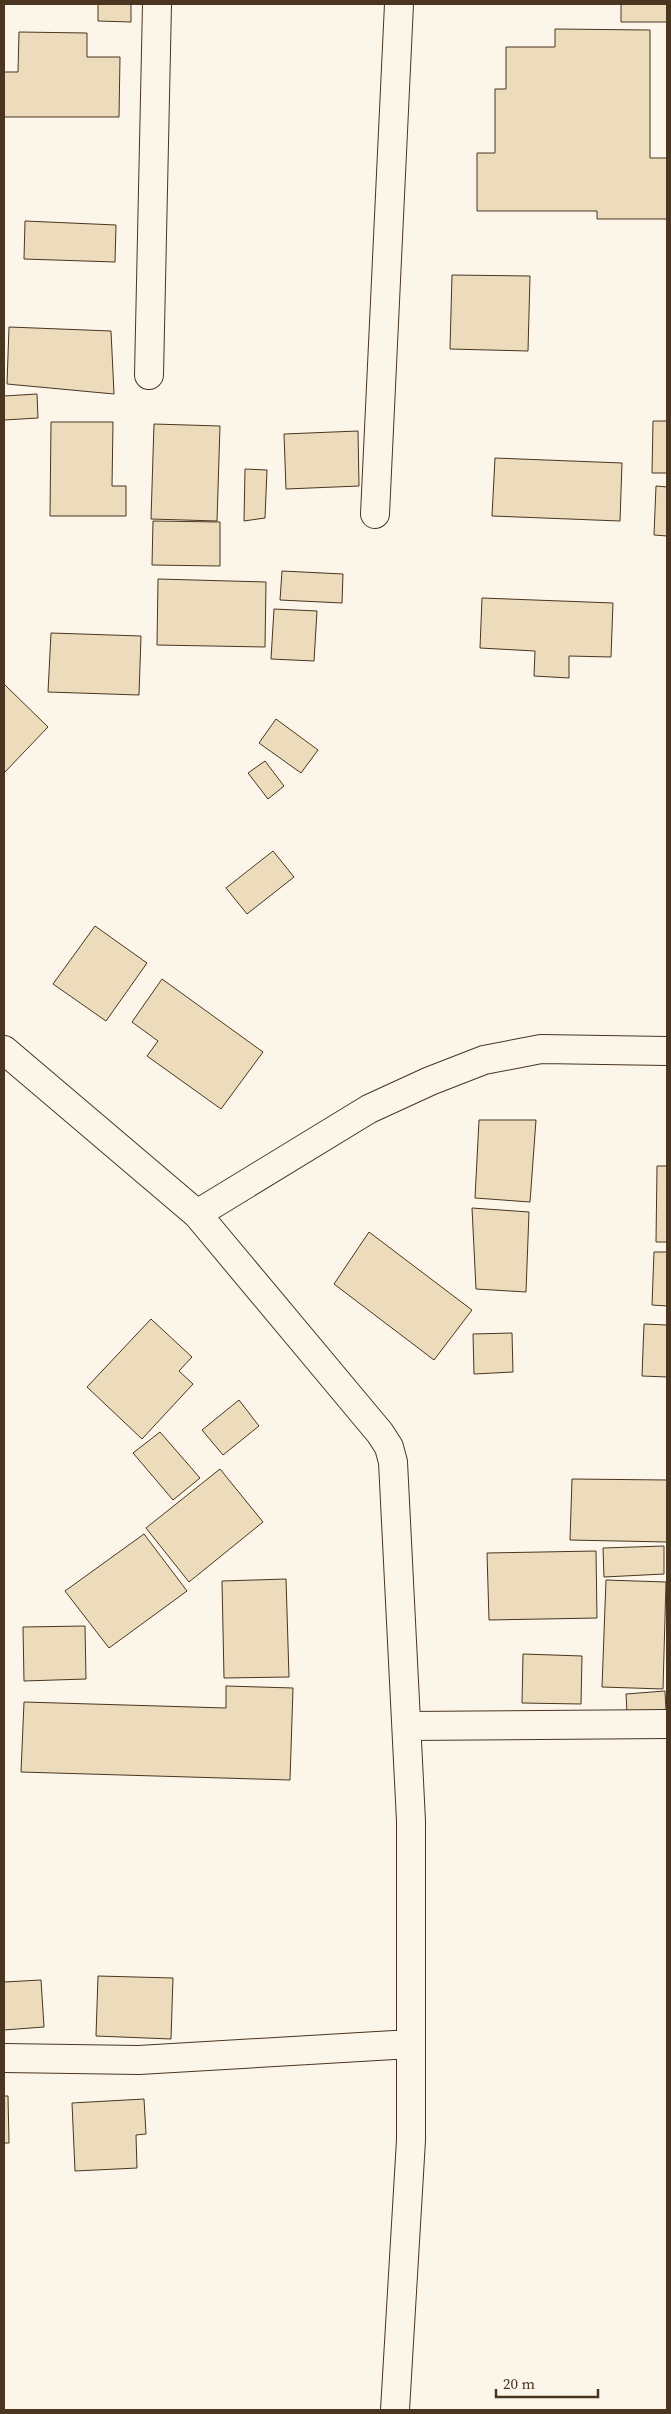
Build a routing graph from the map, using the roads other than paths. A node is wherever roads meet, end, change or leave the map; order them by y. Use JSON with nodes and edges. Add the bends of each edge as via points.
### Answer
{"nodes":[{"id":1,"x":157,"y":4,"type":"edge"},
{"id":2,"x":398,"y":4,"type":"edge"},
{"id":3,"x":149,"y":375,"type":"dead end"},
{"id":4,"x":375,"y":514,"type":"dead end"},
{"id":5,"x":4,"y":1050,"type":"edge"},
{"id":6,"x":667,"y":1050,"type":"edge"},
{"id":7,"x":197,"y":1214,"type":"junction"},
{"id":8,"x":667,"y":1724,"type":"edge"},
{"id":9,"x":407,"y":1726,"type":"junction"},
{"id":10,"x":411,"y":2044,"type":"junction"},
{"id":11,"x":4,"y":2058,"type":"edge"},
{"id":12,"x":395,"y":2410,"type":"edge"}],
"edges":[{"from":1,"to":3,"type":"street"},
{"from":2,"to":4,"type":"street"},
{"from":5,"to":7,"type":"street"},
{"from":6,"to":7,"type":"street","via":[[541,1049],[484,1060],[430,1080],[369,1109]]},
{"from":7,"to":9,"type":"street","via":[[389,1447],[393,1462]]},
{"from":8,"to":9,"type":"street"},
{"from":9,"to":10,"type":"street","via":[[411,1822]]},
{"from":10,"to":11,"type":"street","via":[[139,2060]]},
{"from":10,"to":12,"type":"street","via":[[411,2140]]}]}
